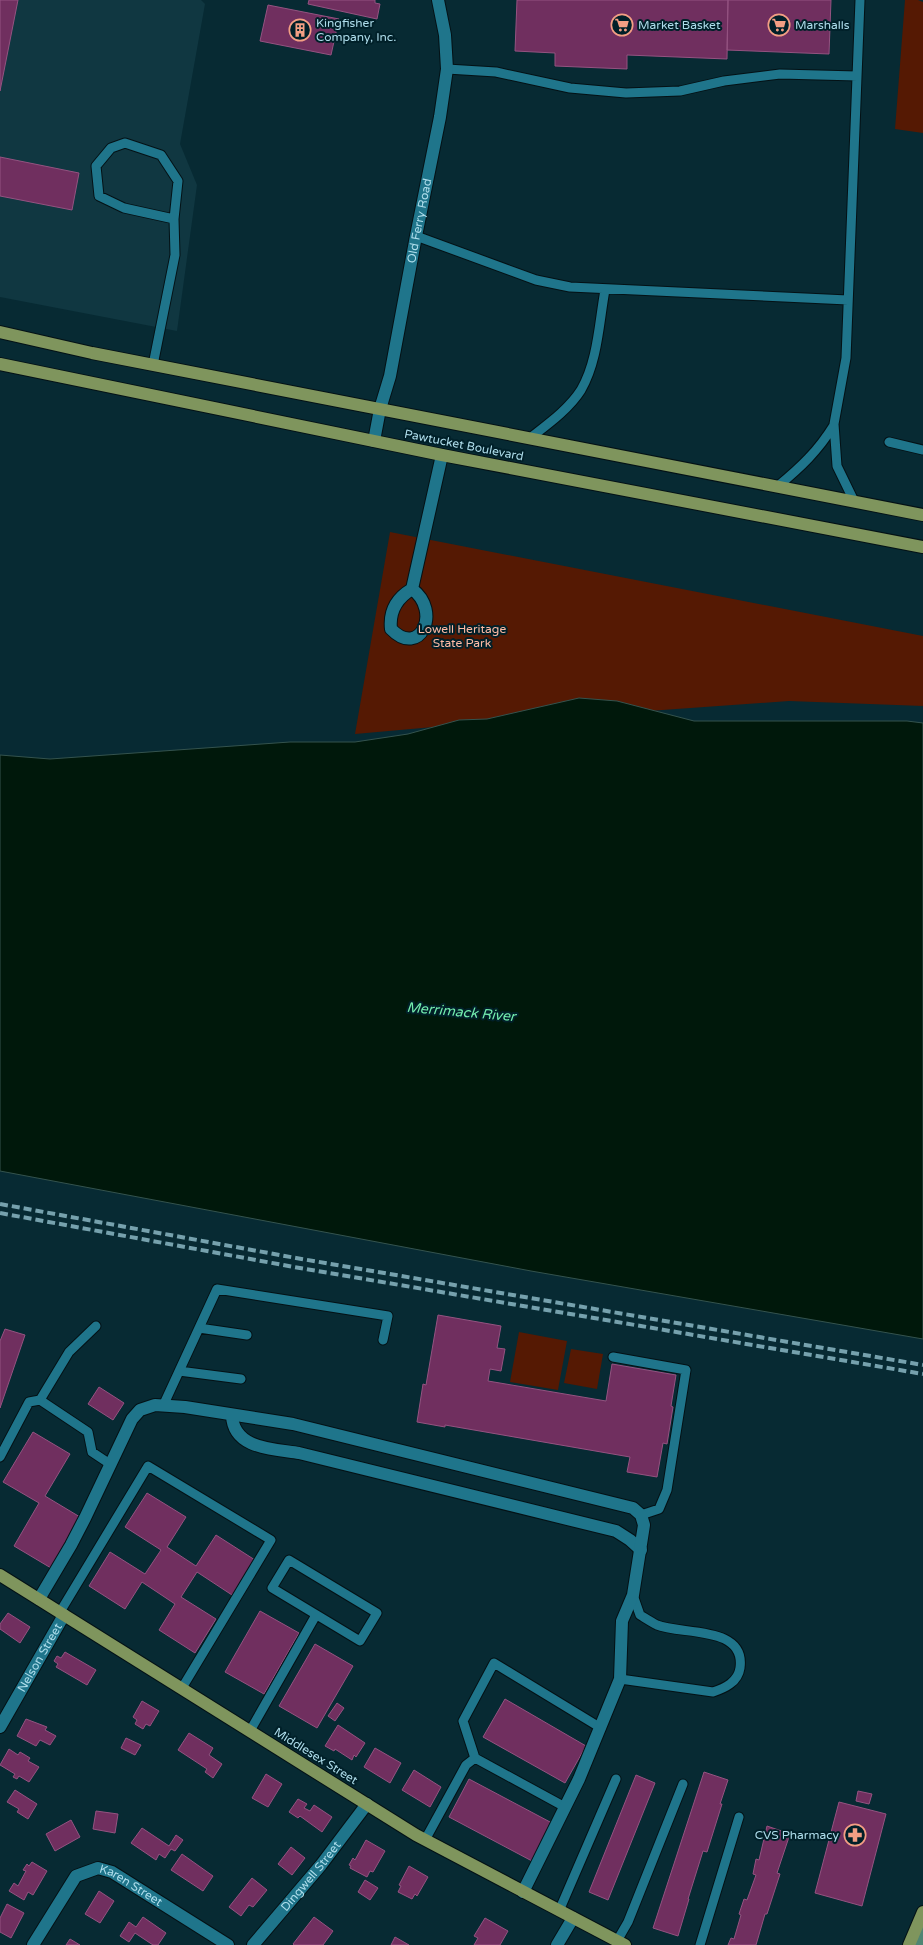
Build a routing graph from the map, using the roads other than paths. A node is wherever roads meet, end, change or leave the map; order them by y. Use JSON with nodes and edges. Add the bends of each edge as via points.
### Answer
{"nodes":[{"id":1,"x":438,"y":0,"type":"edge"},
{"id":2,"x":860,"y":0,"type":"edge"},
{"id":3,"x":447,"y":69,"type":"junction"},
{"id":4,"x":857,"y":76,"type":"junction"},
{"id":5,"x":174,"y":219,"type":"junction"},
{"id":6,"x":416,"y":236,"type":"junction"},
{"id":7,"x":605,"y":290,"type":"junction"},
{"id":8,"x":848,"y":300,"type":"junction"},
{"id":9,"x":0,"y":332,"type":"edge"},
{"id":10,"x":0,"y":364,"type":"edge"},
{"id":11,"x":153,"y":365,"type":"junction"},
{"id":12,"x":380,"y":409,"type":"junction"},
{"id":13,"x":834,"y":424,"type":"junction"},
{"id":14,"x":530,"y":438,"type":"junction"},
{"id":15,"x":374,"y":441,"type":"junction"},
{"id":16,"x":889,"y":442,"type":"dead end"},
{"id":17,"x":923,"y":450,"type":"edge"},
{"id":18,"x":442,"y":455,"type":"junction"},
{"id":19,"x":778,"y":486,"type":"junction"},
{"id":20,"x":854,"y":501,"type":"junction"},
{"id":21,"x":923,"y":515,"type":"edge"},
{"id":22,"x":923,"y":547,"type":"edge"},
{"id":23,"x":412,"y":589,"type":"dead end"},
{"id":24,"x":96,"y":1326,"type":"dead end"},
{"id":25,"x":199,"y":1328,"type":"junction"},
{"id":26,"x":247,"y":1335,"type":"dead end"},
{"id":27,"x":383,"y":1340,"type":"dead end"},
{"id":28,"x":613,"y":1357,"type":"dead end"},
{"id":29,"x":179,"y":1371,"type":"junction"},
{"id":30,"x":241,"y":1379,"type":"dead end"},
{"id":31,"x":40,"y":1400,"type":"junction"},
{"id":32,"x":163,"y":1406,"type":"junction"},
{"id":33,"x":232,"y":1415,"type":"junction"},
{"id":34,"x":0,"y":1457,"type":"edge"},
{"id":35,"x":110,"y":1464,"type":"junction"},
{"id":36,"x":640,"y":1516,"type":"junction"},
{"id":37,"x":641,"y":1550,"type":"junction"},
{"id":38,"x":0,"y":1575,"type":"edge"},
{"id":39,"x":633,"y":1595,"type":"junction"},
{"id":40,"x":38,"y":1599,"type":"junction"},
{"id":41,"x":62,"y":1614,"type":"junction"},
{"id":42,"x":316,"y":1615,"type":"junction"},
{"id":43,"x":620,"y":1679,"type":"junction"},
{"id":44,"x":182,"y":1688,"type":"junction"},
{"id":45,"x":0,"y":1727,"type":"edge"},
{"id":46,"x":601,"y":1728,"type":"junction"},
{"id":47,"x":250,"y":1730,"type":"junction"},
{"id":48,"x":475,"y":1758,"type":"junction"},
{"id":49,"x":616,"y":1779,"type":"dead end"},
{"id":50,"x":683,"y":1784,"type":"dead end"},
{"id":51,"x":367,"y":1804,"type":"junction"},
{"id":52,"x":566,"y":1806,"type":"junction"},
{"id":53,"x":738,"y":1817,"type":"dead end"},
{"id":54,"x":424,"y":1840,"type":"junction"},
{"id":55,"x":523,"y":1892,"type":"junction"},
{"id":56,"x":559,"y":1911,"type":"junction"},
{"id":57,"x":923,"y":1912,"type":"edge"},
{"id":58,"x":573,"y":1918,"type":"junction"},
{"id":59,"x":923,"y":1918,"type":"edge"},
{"id":60,"x":621,"y":1943,"type":"edge"},
{"id":61,"x":32,"y":1945,"type":"edge"},
{"id":62,"x":228,"y":1945,"type":"edge"},
{"id":63,"x":253,"y":1945,"type":"edge"},
{"id":64,"x":557,"y":1945,"type":"edge"},
{"id":65,"x":700,"y":1945,"type":"edge"},
{"id":66,"x":909,"y":1945,"type":"edge"},
{"id":67,"x":920,"y":1945,"type":"edge"}],
"edges":[{"from":1,"to":3,"type":"street","name":"Old Ferry Road"},
{"from":2,"to":4,"type":"lane"},
{"from":3,"to":4,"type":"lane","via":[[496,72],[570,88],[626,93],[680,91],[780,74]]},
{"from":3,"to":6,"type":"street","name":"Old Ferry Road"},
{"from":4,"to":8,"type":"lane"},
{"from":5,"to":5,"type":"lane","via":[[178,182],[161,155],[125,143],[111,148],[96,166],[98,196],[124,208]]},
{"from":5,"to":11,"type":"lane","via":[[175,255]]},
{"from":6,"to":7,"type":"lane","via":[[536,280]]},
{"from":6,"to":12,"type":"street","name":"Old Ferry Road","via":[[390,376]]},
{"from":7,"to":8,"type":"lane"},
{"from":7,"to":14,"type":"lane","via":[[592,367],[580,391]]},
{"from":8,"to":13,"type":"lane","via":[[846,358]]},
{"from":9,"to":11,"type":"main road","name":"Pawtucket Boulevard"},
{"from":10,"to":15,"type":"main road","name":"Pawtucket Boulevard"},
{"from":11,"to":12,"type":"main road","name":"Pawtucket Boulevard"},
{"from":12,"to":14,"type":"main road","name":"Pawtucket Boulevard"},
{"from":12,"to":15,"type":"street","name":"Old Ferry Road"},
{"from":13,"to":19,"type":"lane","via":[[808,461]]},
{"from":13,"to":20,"type":"lane","via":[[837,466]]},
{"from":14,"to":19,"type":"main road","name":"Pawtucket Boulevard"},
{"from":15,"to":18,"type":"main road","name":"Pawtucket Boulevard"},
{"from":16,"to":17,"type":"lane"},
{"from":18,"to":22,"type":"main road","name":"Pawtucket Boulevard"},
{"from":18,"to":23,"type":"street"},
{"from":19,"to":20,"type":"main road","name":"Pawtucket Boulevard"},
{"from":20,"to":21,"type":"main road","name":"Pawtucket Boulevard"},
{"from":24,"to":31,"type":"lane","via":[[68,1352]]},
{"from":25,"to":26,"type":"lane"},
{"from":25,"to":27,"type":"lane","via":[[217,1289],[388,1316]]},
{"from":25,"to":29,"type":"lane"},
{"from":28,"to":36,"type":"lane","via":[[686,1370],[667,1490],[659,1509]]},
{"from":29,"to":30,"type":"lane"},
{"from":29,"to":32,"type":"lane"},
{"from":31,"to":34,"type":"lane","via":[[29,1402]]},
{"from":31,"to":35,"type":"lane","via":[[88,1432],[92,1452]]},
{"from":32,"to":33,"type":"street"},
{"from":32,"to":35,"type":"street","via":[[140,1410],[132,1419]]},
{"from":33,"to":36,"type":"street","via":[[293,1424],[615,1502],[633,1508]]},
{"from":33,"to":37,"type":"street","via":[[238,1435],[258,1446],[616,1531]]},
{"from":35,"to":40,"type":"street","via":[[71,1545]]},
{"from":36,"to":37,"type":"street","via":[[644,1525]]},
{"from":37,"to":39,"type":"street"},
{"from":38,"to":40,"type":"main road","name":"Middlesex Street"},
{"from":39,"to":43,"type":"street","via":[[622,1622]]},
{"from":39,"to":43,"type":"lane","via":[[640,1615],[657,1625],[726,1639],[735,1646],[741,1658],[740,1670],[734,1681],[713,1692]]},
{"from":40,"to":41,"type":"main road","name":"Middlesex Street"},
{"from":41,"to":44,"type":"main road","name":"Middlesex Street"},
{"from":41,"to":44,"type":"lane","via":[[148,1466],[272,1540]]},
{"from":41,"to":45,"type":"street","name":"Nelson Street"},
{"from":42,"to":42,"type":"lane","via":[[360,1641],[377,1613],[289,1560],[272,1588]]},
{"from":42,"to":47,"type":"lane"},
{"from":43,"to":46,"type":"street"},
{"from":44,"to":47,"type":"main road","name":"Middlesex Street"},
{"from":46,"to":48,"type":"lane","via":[[494,1663],[463,1721]]},
{"from":46,"to":52,"type":"street"},
{"from":47,"to":51,"type":"main road","name":"Middlesex Street"},
{"from":48,"to":52,"type":"lane"},
{"from":48,"to":54,"type":"lane","via":[[466,1765]]},
{"from":49,"to":56,"type":"lane"},
{"from":50,"to":60,"type":"lane"},
{"from":51,"to":54,"type":"main road","name":"Middlesex Street"},
{"from":51,"to":63,"type":"street","name":"Dingwell Street","via":[[321,1865]]},
{"from":52,"to":55,"type":"street"},
{"from":53,"to":65,"type":"lane"},
{"from":54,"to":55,"type":"main road","name":"Middlesex Street"},
{"from":55,"to":56,"type":"main road","name":"Middlesex Street"},
{"from":56,"to":58,"type":"main road","name":"Middlesex Street"},
{"from":57,"to":66,"type":"main road"},
{"from":58,"to":60,"type":"main road","name":"Middlesex Street"},
{"from":58,"to":64,"type":"street"},
{"from":59,"to":67,"type":"main road"},
{"from":61,"to":62,"type":"street","name":"Karen Street","via":[[76,1876],[98,1868],[112,1872]]}]}
